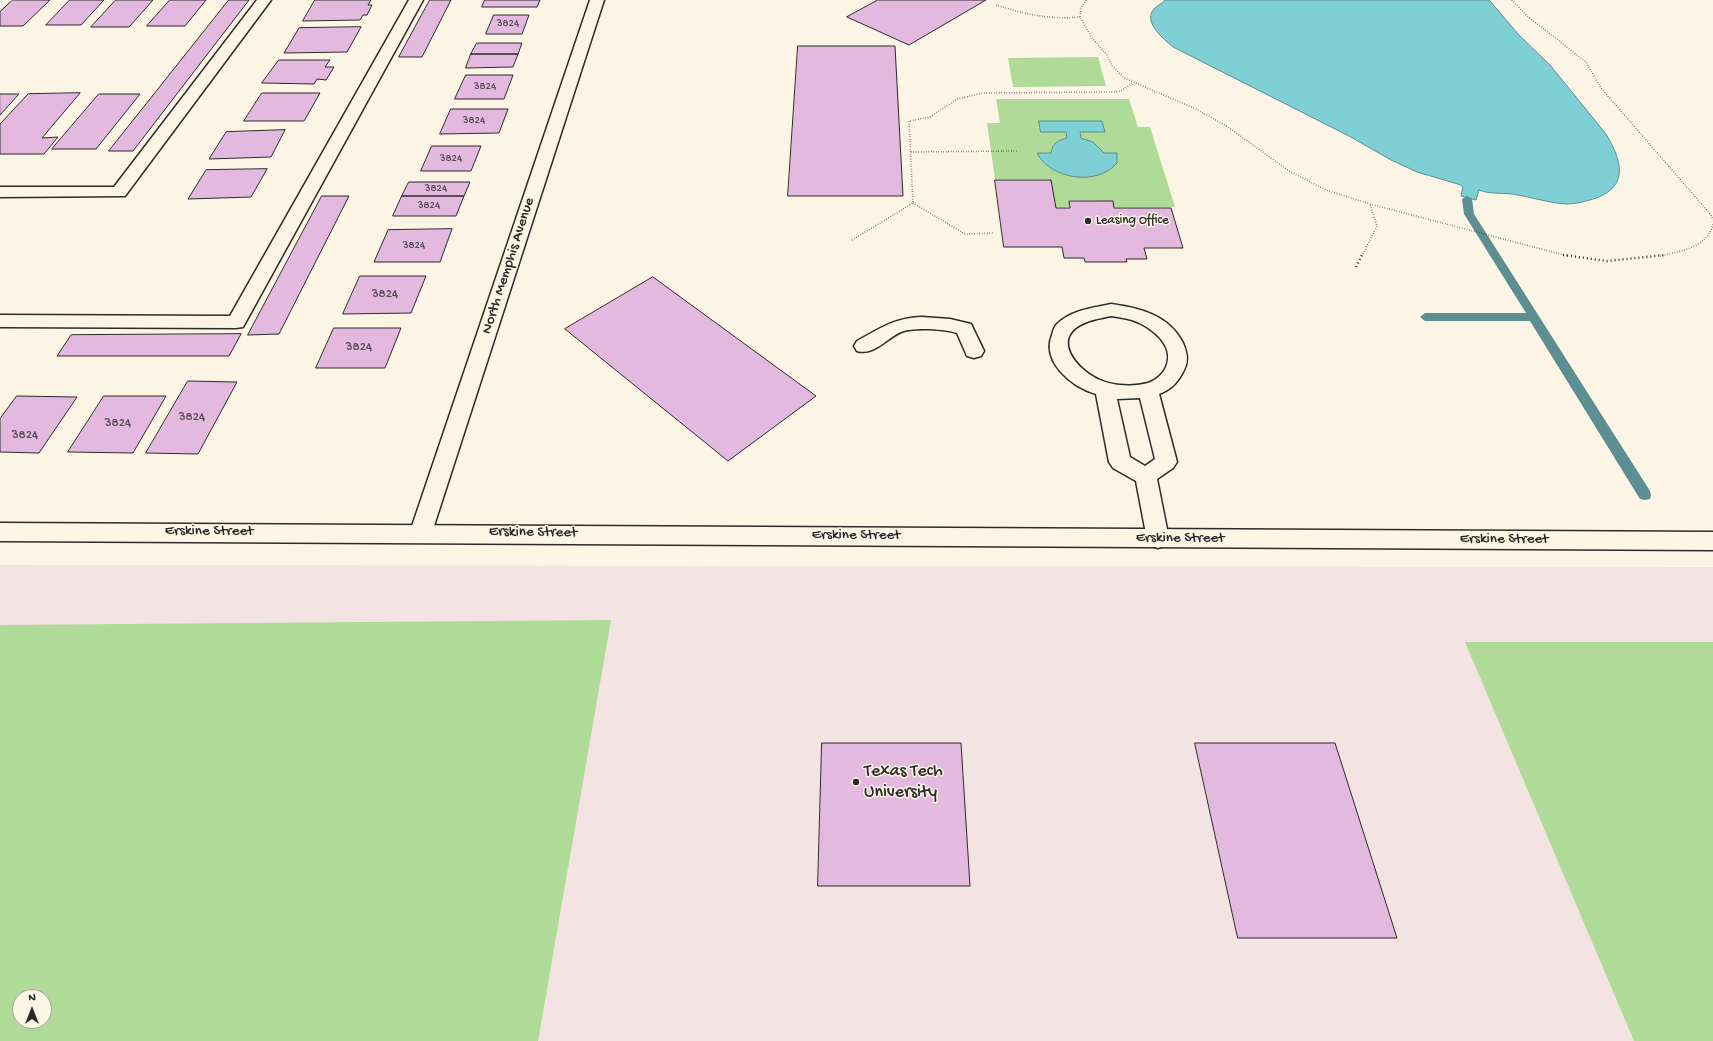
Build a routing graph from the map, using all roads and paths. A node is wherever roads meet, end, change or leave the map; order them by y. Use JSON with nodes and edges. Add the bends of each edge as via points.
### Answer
{"nodes":[{"id":1,"x":264,"y":0,"type":"edge"},
{"id":2,"x":416,"y":0,"type":"edge"},
{"id":3,"x":597,"y":0,"type":"edge"},
{"id":4,"x":1086,"y":0,"type":"edge"},
{"id":5,"x":1512,"y":0,"type":"edge"},
{"id":6,"x":996,"y":5,"type":"dead end"},
{"id":7,"x":1080,"y":17,"type":"junction"},
{"id":8,"x":1133,"y":82,"type":"junction"},
{"id":9,"x":1017,"y":151,"type":"dead end"},
{"id":10,"x":910,"y":152,"type":"junction"},
{"id":11,"x":0,"y":192,"type":"edge"},
{"id":12,"x":913,"y":203,"type":"junction"},
{"id":13,"x":1370,"y":204,"type":"junction"},
{"id":14,"x":1713,"y":220,"type":"edge"},
{"id":15,"x":1713,"y":224,"type":"edge"},
{"id":16,"x":992,"y":233,"type":"dead end"},
{"id":17,"x":852,"y":240,"type":"dead end"},
{"id":18,"x":1356,"y":267,"type":"dead end"},
{"id":19,"x":0,"y":321,"type":"edge"},
{"id":20,"x":864,"y":346,"type":"dead end"},
{"id":21,"x":974,"y":351,"type":"dead end"},
{"id":22,"x":1105,"y":390,"type":"junction"},
{"id":23,"x":1148,"y":391,"type":"junction"},
{"id":24,"x":1146,"y":476,"type":"junction"},
{"id":25,"x":0,"y":532,"type":"edge"},
{"id":26,"x":421,"y":532,"type":"junction"},
{"id":27,"x":1158,"y":539,"type":"junction"},
{"id":28,"x":1713,"y":541,"type":"edge"}],
"edges":[{"from":1,"to":11,"type":"main road","via":[[119,192]]},
{"from":2,"to":19,"type":"main road","via":[[236,322]]},
{"from":3,"to":26,"type":"main road","name":"North Memphis Avenue"},
{"from":4,"to":7,"type":"path","via":[[1081,8]]},
{"from":5,"to":14,"type":"path","via":[[1527,16],[1586,62],[1601,88]]},
{"from":6,"to":7,"type":"path","via":[[1040,17]]},
{"from":7,"to":8,"type":"path","via":[[1112,66],[1124,78]]},
{"from":8,"to":10,"type":"path","via":[[1121,91],[1112,92],[997,92],[957,99],[930,117],[909,121]]},
{"from":8,"to":13,"type":"path","via":[[1196,109],[1228,127],[1306,181]]},
{"from":9,"to":10,"type":"path"},
{"from":10,"to":12,"type":"path"},
{"from":12,"to":16,"type":"path","via":[[965,234]]},
{"from":12,"to":17,"type":"path"},
{"from":13,"to":15,"type":"path","via":[[1576,258],[1607,261],[1683,251],[1706,237]]},
{"from":13,"to":18,"type":"path","via":[[1377,226]]},
{"from":20,"to":21,"type":"main road","via":[[898,326],[951,325],[964,329]]},
{"from":22,"to":23,"type":"main road","via":[[1128,394]]},
{"from":22,"to":23,"type":"main road","via":[[1091,386],[1074,375],[1063,363],[1058,351],[1059,337],[1065,325],[1077,317],[1111,310],[1130,312],[1147,319],[1162,329],[1177,349],[1176,369],[1167,381]]},
{"from":22,"to":24,"type":"main road","via":[[1120,462]]},
{"from":23,"to":24,"type":"main road","via":[[1166,462]]},
{"from":24,"to":27,"type":"main road"},
{"from":25,"to":26,"type":"main road","name":"Erskine Street"},
{"from":26,"to":27,"type":"main road","name":"Erskine Street"},
{"from":27,"to":28,"type":"main road","name":"Erskine Street"}]}
